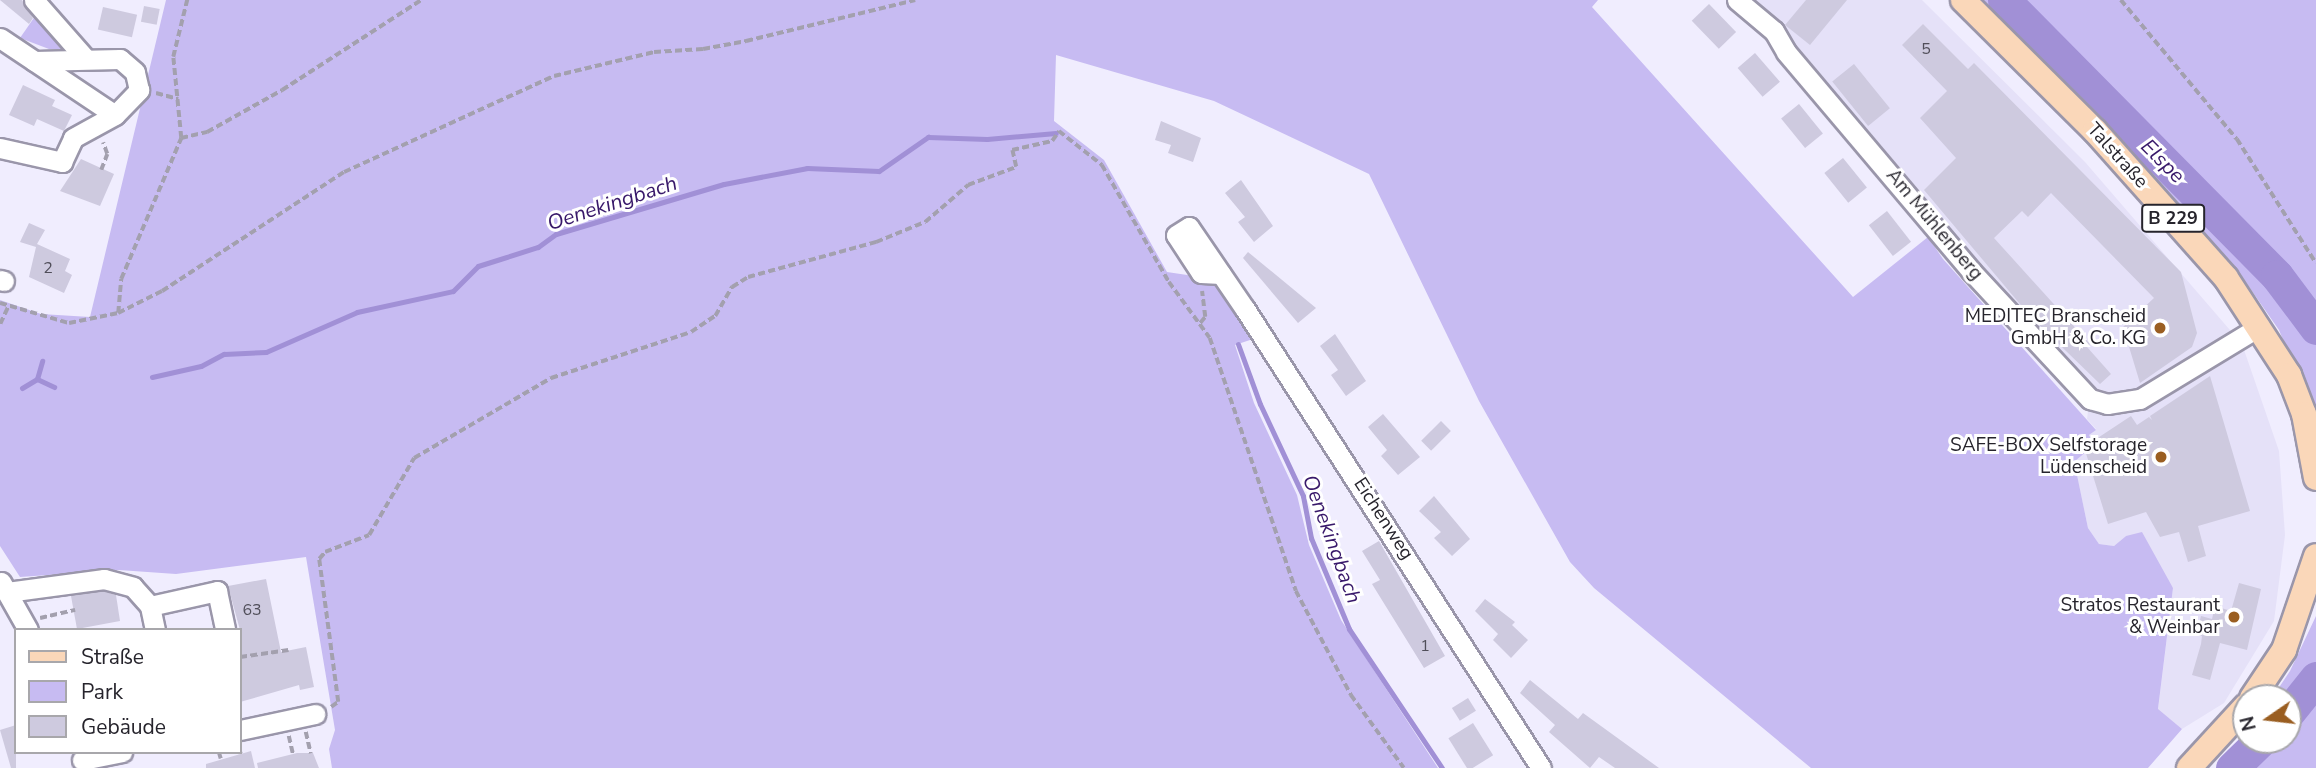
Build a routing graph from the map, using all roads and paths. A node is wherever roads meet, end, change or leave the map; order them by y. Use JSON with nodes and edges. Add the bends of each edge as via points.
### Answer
{"nodes":[{"id":1,"x":34,"y":0,"type":"edge"},
{"id":2,"x":187,"y":0,"type":"edge"},
{"id":3,"x":421,"y":0,"type":"edge"},
{"id":4,"x":915,"y":0,"type":"edge"},
{"id":5,"x":1737,"y":0,"type":"edge"},
{"id":6,"x":1963,"y":0,"type":"edge"},
{"id":7,"x":2121,"y":0,"type":"edge"},
{"id":8,"x":0,"y":38,"type":"edge"},
{"id":9,"x":85,"y":58,"type":"junction"},
{"id":10,"x":34,"y":61,"type":"junction"},
{"id":11,"x":115,"y":115,"type":"junction"},
{"id":12,"x":97,"y":126,"type":"junction"},
{"id":13,"x":181,"y":138,"type":"junction"},
{"id":14,"x":0,"y":148,"type":"edge"},
{"id":15,"x":101,"y":170,"type":"dead end"},
{"id":16,"x":2316,"y":264,"type":"edge"},
{"id":17,"x":1201,"y":273,"type":"junction"},
{"id":18,"x":1221,"y":274,"type":"junction"},
{"id":19,"x":0,"y":303,"type":"edge"},
{"id":20,"x":8,"y":307,"type":"junction"},
{"id":21,"x":118,"y":313,"type":"junction"},
{"id":22,"x":1200,"y":323,"type":"junction"},
{"id":23,"x":0,"y":324,"type":"edge"},
{"id":24,"x":2260,"y":326,"type":"junction"},
{"id":25,"x":2316,"y":478,"type":"edge"},
{"id":26,"x":2316,"y":556,"type":"edge"},
{"id":27,"x":4,"y":587,"type":"edge"},
{"id":28,"x":150,"y":606,"type":"junction"},
{"id":29,"x":75,"y":611,"type":"dead end"},
{"id":30,"x":26,"y":625,"type":"edge"},
{"id":31,"x":155,"y":628,"type":"edge"},
{"id":32,"x":225,"y":628,"type":"edge"},
{"id":33,"x":288,"y":650,"type":"dead end"},
{"id":34,"x":242,"y":657,"type":"edge"},
{"id":35,"x":2261,"y":684,"type":"edge"},
{"id":36,"x":322,"y":711,"type":"joint"},
{"id":37,"x":2232,"y":721,"type":"edge"},
{"id":38,"x":242,"y":730,"type":"edge"},
{"id":39,"x":112,"y":754,"type":"edge"},
{"id":40,"x":219,"y":754,"type":"edge"},
{"id":41,"x":220,"y":759,"type":"dead end"},
{"id":42,"x":81,"y":760,"type":"edge"},
{"id":43,"x":1404,"y":768,"type":"edge"},
{"id":44,"x":1541,"y":768,"type":"edge"},
{"id":45,"x":2189,"y":768,"type":"edge"}],
"edges":[{"from":1,"to":9,"type":"street"},
{"from":2,"to":13,"type":"path","via":[[173,57]]},
{"from":3,"to":13,"type":"path","via":[[282,90],[207,132]]},
{"from":4,"to":21,"type":"path","via":[[746,41],[654,52],[554,76],[344,172],[162,290]]},
{"from":5,"to":24,"type":"street","name":"Am Mühlenberg","via":[[1774,31],[1786,52],[1971,271],[2090,399],[2107,404],[2140,399]]},
{"from":6,"to":24,"type":"main road","name":"Talstraße","number":"B 229","via":[[2095,131],[2226,278]]},
{"from":7,"to":16,"type":"path","via":[[2237,139]]},
{"from":8,"to":10,"type":"street"},
{"from":9,"to":10,"type":"street"},
{"from":9,"to":11,"type":"street","via":[[120,59],[135,72],[139,90]]},
{"from":10,"to":11,"type":"street"},
{"from":11,"to":12,"type":"street"},
{"from":12,"to":14,"type":"street","via":[[73,138],[62,162]]},
{"from":12,"to":15,"type":"path","via":[[107,154]]},
{"from":13,"to":21,"type":"path","via":[[121,279]]},
{"from":17,"to":18,"type":"street"},
{"from":17,"to":18,"type":"street","name":"Eichenweg","via":[[1175,234],[1189,227]]},
{"from":17,"to":22,"type":"path","via":[[1205,317]]},
{"from":18,"to":44,"type":"street","name":"Eichenweg"},
{"from":19,"to":20,"type":"path"},
{"from":20,"to":21,"type":"path","via":[[69,323]]},
{"from":20,"to":23,"type":"path"},
{"from":22,"to":36,"type":"path","via":[[1169,282],[1102,165],[1059,131],[1052,141],[1012,150],[1016,167],[968,185],[925,222],[876,242],[748,277],[732,287],[715,316],[691,332],[551,377],[414,458],[369,536],[325,552],[319,559],[338,702]]},
{"from":22,"to":43,"type":"path","via":[[1213,345],[1296,591],[1350,695]]},
{"from":24,"to":25,"type":"main road","name":"Talstraße","number":"B 229","via":[[2304,414]]},
{"from":26,"to":35,"type":"main road","via":[[2284,650]]},
{"from":27,"to":28,"type":"street","via":[[113,580],[133,587]]},
{"from":27,"to":30,"type":"street"},
{"from":28,"to":31,"type":"street"},
{"from":28,"to":32,"type":"street","via":[[217,591]]},
{"from":29,"to":30,"type":"path"},
{"from":33,"to":34,"type":"path"},
{"from":36,"to":38,"type":"street"},
{"from":37,"to":45,"type":"main road"},
{"from":39,"to":42,"type":"street"},
{"from":40,"to":41,"type":"path"}]}
